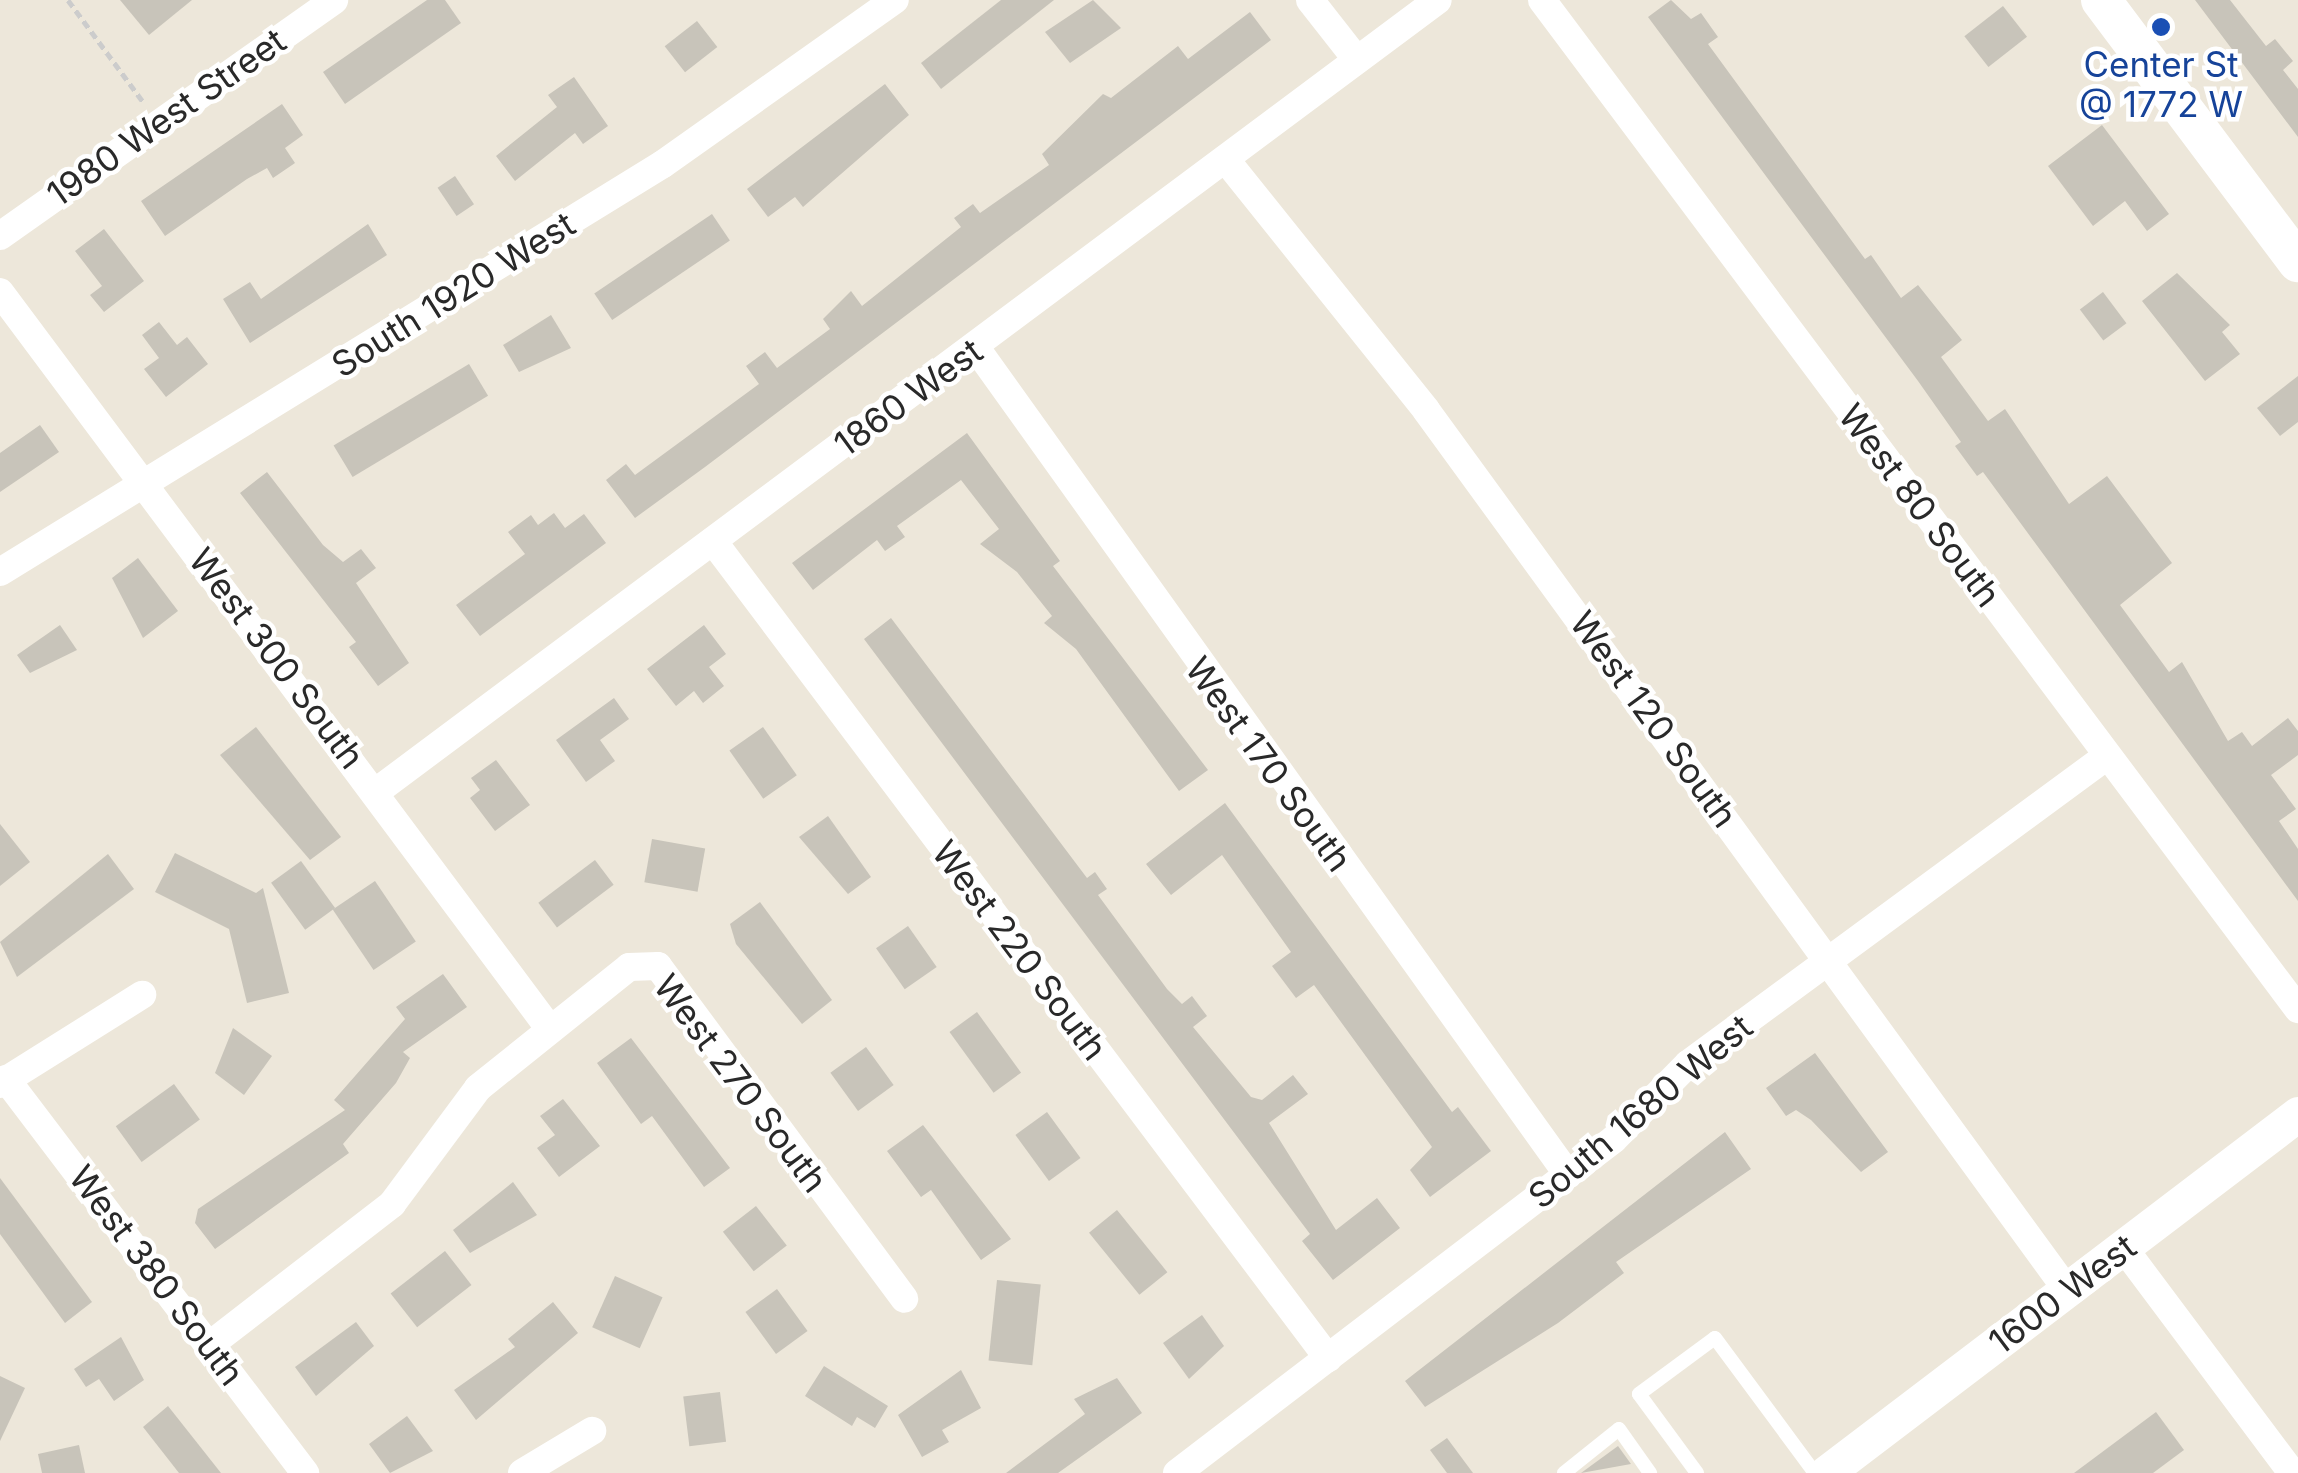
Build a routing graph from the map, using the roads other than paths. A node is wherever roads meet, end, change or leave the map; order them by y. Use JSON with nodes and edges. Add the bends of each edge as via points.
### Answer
{"nodes":[{"id":1,"x":334,"y":0,"type":"edge"},
{"id":2,"x":895,"y":0,"type":"edge"},
{"id":3,"x":1310,"y":0,"type":"edge"},
{"id":4,"x":1438,"y":0,"type":"edge"},
{"id":5,"x":1542,"y":0,"type":"edge"},
{"id":6,"x":2100,"y":0,"type":"edge"},
{"id":7,"x":1356,"y":60,"type":"junction"},
{"id":8,"x":1226,"y":160,"type":"junction"},
{"id":9,"x":0,"y":236,"type":"edge"},
{"id":10,"x":2298,"y":262,"type":"edge"},
{"id":11,"x":0,"y":292,"type":"edge"},
{"id":12,"x":976,"y":348,"type":"junction"},
{"id":13,"x":146,"y":484,"type":"junction"},
{"id":14,"x":713,"y":541,"type":"junction"},
{"id":15,"x":0,"y":572,"type":"edge"},
{"id":16,"x":2108,"y":756,"type":"junction"},
{"id":17,"x":376,"y":791,"type":"junction"},
{"id":18,"x":1830,"y":959,"type":"junction"},
{"id":19,"x":142,"y":995,"type":"dead end"},
{"id":20,"x":2298,"y":1009,"type":"edge"},
{"id":21,"x":549,"y":1028,"type":"junction"},
{"id":22,"x":3,"y":1081,"type":"edge"},
{"id":23,"x":2298,"y":1114,"type":"edge"},
{"id":24,"x":1568,"y":1175,"type":"junction"},
{"id":25,"x":2123,"y":1247,"type":"junction"},
{"id":26,"x":2067,"y":1290,"type":"junction"},
{"id":27,"x":904,"y":1299,"type":"dead end"},
{"id":28,"x":211,"y":1344,"type":"junction"},
{"id":29,"x":1328,"y":1358,"type":"junction"},
{"id":30,"x":592,"y":1431,"type":"dead end"},
{"id":31,"x":1830,"y":1471,"type":"edge"},
{"id":32,"x":305,"y":1473,"type":"edge"},
{"id":33,"x":522,"y":1473,"type":"edge"},
{"id":34,"x":1177,"y":1473,"type":"edge"},
{"id":35,"x":1564,"y":1473,"type":"edge"},
{"id":36,"x":1650,"y":1473,"type":"edge"},
{"id":37,"x":1697,"y":1473,"type":"edge"},
{"id":38,"x":2292,"y":1473,"type":"edge"}],
"edges":[{"from":1,"to":9,"type":"street","name":"1980 West Street"},
{"from":2,"to":13,"type":"street","name":"South 1920 West","via":[[663,164]]},
{"from":3,"to":7,"type":"street"},
{"from":4,"to":7,"type":"street","name":"1860 West"},
{"from":5,"to":16,"type":"street","name":"West 80 South"},
{"from":6,"to":10,"type":"main road"},
{"from":7,"to":8,"type":"street","name":"1860 West"},
{"from":8,"to":12,"type":"street","name":"1860 West"},
{"from":8,"to":18,"type":"street","name":"West 120 South","via":[[1426,410]]},
{"from":11,"to":13,"type":"street","name":"West 300 South"},
{"from":12,"to":14,"type":"street","name":"1860 West"},
{"from":12,"to":24,"type":"street","name":"West 170 South"},
{"from":13,"to":15,"type":"street","name":"South 1920 West"},
{"from":13,"to":17,"type":"street","name":"West 300 South"},
{"from":14,"to":17,"type":"street","name":"1860 West"},
{"from":14,"to":29,"type":"street","name":"West 220 South"},
{"from":16,"to":18,"type":"street","name":"South 1680 West"},
{"from":16,"to":20,"type":"street","name":"West 80 South"},
{"from":17,"to":21,"type":"street","name":"West 300 South"},
{"from":18,"to":24,"type":"street","name":"South 1680 West","via":[[1688,1064]]},
{"from":18,"to":26,"type":"street","name":"West 120 South"},
{"from":19,"to":22,"type":"street"},
{"from":21,"to":27,"type":"street","name":"West 270 South","via":[[628,967],[658,966]]},
{"from":21,"to":28,"type":"street","via":[[478,1088],[392,1204]]},
{"from":22,"to":28,"type":"street","name":"West 380 South"},
{"from":23,"to":25,"type":"street","name":"1600 West"},
{"from":24,"to":29,"type":"street","name":"South 1680 West"},
{"from":25,"to":26,"type":"street","name":"1600 West"},
{"from":25,"to":38,"type":"street"},
{"from":26,"to":31,"type":"street","name":"1600 West"},
{"from":28,"to":32,"type":"street","name":"West 380 South"},
{"from":29,"to":34,"type":"street","name":"South 1680 West"},
{"from":30,"to":33,"type":"street"},
{"from":31,"to":37,"type":"lane","via":[[1715,1338],[1640,1394]]},
{"from":35,"to":36,"type":"lane","via":[[1618,1428]]}]}
